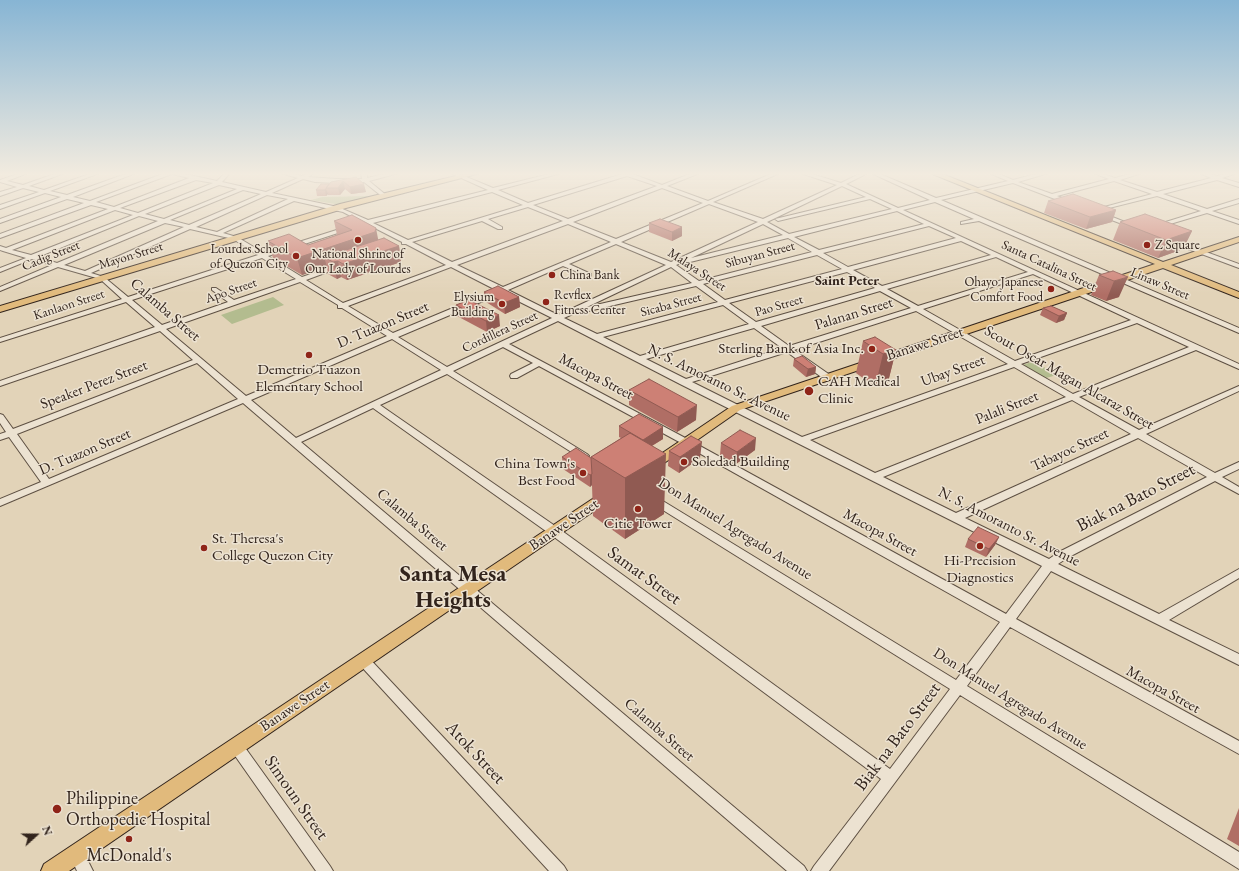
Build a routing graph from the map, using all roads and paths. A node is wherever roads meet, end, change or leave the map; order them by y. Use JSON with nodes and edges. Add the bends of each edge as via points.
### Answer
{"nodes":[{"id":1,"x":20,"y":214,"type":"edge"},
{"id":2,"x":60,"y":214,"type":"edge"},
{"id":3,"x":101,"y":214,"type":"edge"},
{"id":4,"x":133,"y":214,"type":"edge"},
{"id":5,"x":141,"y":214,"type":"edge"},
{"id":6,"x":181,"y":214,"type":"edge"},
{"id":7,"x":220,"y":214,"type":"edge"},
{"id":8,"x":261,"y":214,"type":"edge"},
{"id":9,"x":317,"y":214,"type":"edge"},
{"id":10,"x":347,"y":214,"type":"edge"},
{"id":11,"x":403,"y":214,"type":"edge"},
{"id":12,"x":497,"y":214,"type":"edge"},
{"id":13,"x":548,"y":214,"type":"edge"},
{"id":14,"x":591,"y":214,"type":"edge"},
{"id":15,"x":683,"y":214,"type":"edge"},
{"id":16,"x":743,"y":214,"type":"edge"},
{"id":17,"x":778,"y":214,"type":"edge"},
{"id":18,"x":800,"y":214,"type":"edge"},
{"id":19,"x":883,"y":214,"type":"edge"},
{"id":20,"x":906,"y":214,"type":"edge"},
{"id":21,"x":966,"y":214,"type":"edge"},
{"id":22,"x":1034,"y":214,"type":"edge"},
{"id":23,"x":1098,"y":214,"type":"edge"},
{"id":24,"x":1198,"y":214,"type":"edge"},
{"id":25,"x":1215,"y":214,"type":"edge"},
{"id":26,"x":138,"y":215,"type":"junction"},
{"id":27,"x":482,"y":218,"type":"junction"},
{"id":28,"x":979,"y":219,"type":"junction"},
{"id":29,"x":764,"y":220,"type":"junction"},
{"id":30,"x":0,"y":221,"type":"edge"},
{"id":31,"x":163,"y":221,"type":"junction"},
{"id":32,"x":568,"y":222,"type":"junction"},
{"id":33,"x":1239,"y":222,"type":"edge"},
{"id":34,"x":366,"y":223,"type":"junction"},
{"id":35,"x":929,"y":224,"type":"junction"},
{"id":36,"x":963,"y":224,"type":"dead end"},
{"id":37,"x":189,"y":227,"type":"junction"},
{"id":38,"x":1154,"y":227,"type":"edge"},
{"id":39,"x":500,"y":228,"type":"dead end"},
{"id":40,"x":1137,"y":228,"type":"edge"},
{"id":41,"x":217,"y":234,"type":"junction"},
{"id":42,"x":0,"y":236,"type":"edge"},
{"id":43,"x":790,"y":236,"type":"junction"},
{"id":44,"x":235,"y":238,"type":"junction"},
{"id":45,"x":1166,"y":238,"type":"edge"},
{"id":46,"x":961,"y":239,"type":"junction"},
{"id":47,"x":617,"y":241,"type":"junction"},
{"id":48,"x":1237,"y":241,"type":"edge"},
{"id":49,"x":402,"y":244,"type":"junction"},
{"id":50,"x":2,"y":250,"type":"edge"},
{"id":51,"x":819,"y":252,"type":"junction"},
{"id":52,"x":1201,"y":252,"type":"junction"},
{"id":53,"x":997,"y":255,"type":"junction"},
{"id":54,"x":262,"y":256,"type":"junction"},
{"id":55,"x":32,"y":257,"type":"junction"},
{"id":56,"x":682,"y":261,"type":"junction"},
{"id":57,"x":563,"y":264,"type":"junction"},
{"id":58,"x":58,"y":265,"type":"junction"},
{"id":59,"x":343,"y":265,"type":"edge"},
{"id":60,"x":450,"y":265,"type":"junction"},
{"id":61,"x":672,"y":265,"type":"junction"},
{"id":62,"x":1163,"y":265,"type":"junction"},
{"id":63,"x":1239,"y":266,"type":"edge"},
{"id":64,"x":848,"y":269,"type":"junction"},
{"id":65,"x":0,"y":270,"type":"edge"},
{"id":66,"x":1034,"y":272,"type":"junction"},
{"id":67,"x":86,"y":273,"type":"junction"},
{"id":68,"x":589,"y":275,"type":"dead end"},
{"id":69,"x":102,"y":278,"type":"junction"},
{"id":70,"x":300,"y":279,"type":"junction"},
{"id":71,"x":1119,"y":279,"type":"junction"},
{"id":72,"x":699,"y":283,"type":"junction"},
{"id":73,"x":882,"y":288,"type":"junction"},
{"id":74,"x":0,"y":289,"type":"edge"},
{"id":75,"x":214,"y":289,"type":"dead end"},
{"id":76,"x":501,"y":290,"type":"junction"},
{"id":77,"x":1078,"y":293,"type":"junction"},
{"id":78,"x":1239,"y":295,"type":"edge"},
{"id":79,"x":128,"y":299,"type":"junction"},
{"id":80,"x":234,"y":303,"type":"junction"},
{"id":81,"x":724,"y":303,"type":"junction"},
{"id":82,"x":341,"y":306,"type":"junction"},
{"id":83,"x":918,"y":308,"type":"junction"},
{"id":84,"x":0,"y":309,"type":"edge"},
{"id":85,"x":573,"y":312,"type":"junction"},
{"id":86,"x":558,"y":319,"type":"junction"},
{"id":87,"x":1137,"y":320,"type":"junction"},
{"id":88,"x":755,"y":325,"type":"junction"},
{"id":89,"x":161,"y":328,"type":"junction"},
{"id":90,"x":1239,"y":331,"type":"edge"},
{"id":91,"x":960,"y":332,"type":"junction"},
{"id":92,"x":390,"y":337,"type":"junction"},
{"id":93,"x":595,"y":338,"type":"junction"},
{"id":94,"x":0,"y":340,"type":"edge"},
{"id":95,"x":505,"y":345,"type":"junction"},
{"id":96,"x":1196,"y":347,"type":"junction"},
{"id":97,"x":787,"y":348,"type":"junction"},
{"id":98,"x":638,"y":359,"type":"junction"},
{"id":99,"x":199,"y":360,"type":"junction"},
{"id":100,"x":539,"y":363,"type":"junction"},
{"id":101,"x":1016,"y":363,"type":"junction"},
{"id":102,"x":1239,"y":367,"type":"edge"},
{"id":103,"x":447,"y":371,"type":"junction"},
{"id":104,"x":514,"y":376,"type":"dead end"},
{"id":105,"x":827,"y":377,"type":"junction"},
{"id":106,"x":683,"y":382,"type":"junction"},
{"id":107,"x":0,"y":384,"type":"edge"},
{"id":108,"x":1239,"y":388,"type":"edge"},
{"id":109,"x":1073,"y":396,"type":"junction"},
{"id":110,"x":244,"y":399,"type":"junction"},
{"id":111,"x":374,"y":405,"type":"junction"},
{"id":112,"x":736,"y":408,"type":"junction"},
{"id":113,"x":0,"y":417,"type":"edge"},
{"id":114,"x":12,"y":432,"type":"junction"},
{"id":115,"x":1138,"y":434,"type":"junction"},
{"id":116,"x":0,"y":436,"type":"edge"},
{"id":117,"x":802,"y":440,"type":"junction"},
{"id":118,"x":295,"y":442,"type":"junction"},
{"id":119,"x":686,"y":442,"type":"junction"},
{"id":120,"x":594,"y":462,"type":"dead end"},
{"id":121,"x":1239,"y":466,"type":"edge"},
{"id":122,"x":640,"y":474,"type":"edge"},
{"id":123,"x":874,"y":476,"type":"junction"},
{"id":124,"x":1215,"y":478,"type":"junction"},
{"id":125,"x":47,"y":483,"type":"junction"},
{"id":126,"x":620,"y":487,"type":"edge"},
{"id":127,"x":1239,"y":492,"type":"edge"},
{"id":128,"x":646,"y":495,"type":"dead end"},
{"id":129,"x":0,"y":503,"type":"edge"},
{"id":130,"x":957,"y":517,"type":"junction"},
{"id":131,"x":554,"y":531,"type":"junction"},
{"id":132,"x":1050,"y":564,"type":"junction"},
{"id":133,"x":1239,"y":573,"type":"edge"},
{"id":134,"x":470,"y":589,"type":"junction"},
{"id":135,"x":1159,"y":620,"type":"junction"},
{"id":136,"x":1008,"y":622,"type":"junction"},
{"id":137,"x":363,"y":660,"type":"junction"},
{"id":138,"x":1239,"y":660,"type":"edge"},
{"id":139,"x":958,"y":687,"type":"junction"},
{"id":140,"x":236,"y":746,"type":"junction"},
{"id":141,"x":1239,"y":748,"type":"edge"},
{"id":142,"x":891,"y":778,"type":"junction"},
{"id":143,"x":76,"y":854,"type":"junction"},
{"id":144,"x":1239,"y":861,"type":"edge"},
{"id":145,"x":51,"y":871,"type":"edge"},
{"id":146,"x":85,"y":871,"type":"edge"},
{"id":147,"x":325,"y":871,"type":"edge"},
{"id":148,"x":560,"y":871,"type":"edge"},
{"id":149,"x":799,"y":871,"type":"edge"},
{"id":150,"x":819,"y":871,"type":"edge"}],
"edges":[{"from":1,"to":30,"type":"street"},
{"from":2,"to":42,"type":"street"},
{"from":3,"to":50,"type":"street"},
{"from":4,"to":26,"type":"street"},
{"from":5,"to":26,"type":"street"},
{"from":6,"to":31,"type":"street","name":"Cadig Street"},
{"from":7,"to":37,"type":"street"},
{"from":8,"to":41,"type":"street"},
{"from":9,"to":44,"type":"main road","name":"Mayon Street"},
{"from":10,"to":34,"type":"street","name":"N. S. Amoranto Sr. Avenue"},
{"from":11,"to":34,"type":"street","name":"Kanlaon Street"},
{"from":12,"to":27,"type":"street"},
{"from":13,"to":32,"type":"street","name":"Malaya Street"},
{"from":14,"to":32,"type":"street"},
{"from":15,"to":47,"type":"street","name":"D. Tuazon Street"},
{"from":16,"to":29,"type":"street","name":"Scout Oscar Magan Alcaraz Street"},
{"from":17,"to":29,"type":"street","name":"Cordillera Street"},
{"from":18,"to":29,"type":"street"},
{"from":19,"to":43,"type":"street"},
{"from":20,"to":35,"type":"street","name":"Santa Catalina Street"},
{"from":21,"to":28,"type":"street","name":"Linaw Street"},
{"from":22,"to":62,"type":"main road"},
{"from":23,"to":40,"type":"street"},
{"from":24,"to":38,"type":"street"},
{"from":25,"to":33,"type":"street"},
{"from":26,"to":31,"type":"street"},
{"from":26,"to":55,"type":"street"},
{"from":27,"to":39,"type":"street"},
{"from":27,"to":49,"type":"street"},
{"from":28,"to":36,"type":"street"},
{"from":28,"to":71,"type":"street","name":"Linaw Street"},
{"from":29,"to":43,"type":"street","name":"Scout Oscar Magan Alcaraz Street"},
{"from":29,"to":56,"type":"street","name":"Cordillera Street","via":[[683,258]]},
{"from":31,"to":37,"type":"street"},
{"from":31,"to":58,"type":"street","name":"Cadig Street"},
{"from":32,"to":47,"type":"street","name":"Malaya Street"},
{"from":32,"to":60,"type":"street"},
{"from":34,"to":49,"type":"street","name":"N. S. Amoranto Sr. Avenue"},
{"from":34,"to":54,"type":"street","name":"Kanlaon Street"},
{"from":35,"to":46,"type":"street","name":"Santa Catalina Street"},
{"from":35,"to":51,"type":"street","name":"Sibuyan Street"},
{"from":37,"to":41,"type":"street"},
{"from":37,"to":67,"type":"street"},
{"from":41,"to":44,"type":"street"},
{"from":43,"to":51,"type":"street","name":"Scout Oscar Magan Alcaraz Street"},
{"from":43,"to":56,"type":"street"},
{"from":44,"to":54,"type":"street"},
{"from":44,"to":69,"type":"main road","name":"Mayon Street"},
{"from":45,"to":52,"type":"street"},
{"from":46,"to":53,"type":"street","name":"Santa Catalina Street"},
{"from":46,"to":64,"type":"street","name":"Sicaba Street"},
{"from":47,"to":57,"type":"street","name":"D. Tuazon Street"},
{"from":47,"to":61,"type":"street","name":"Malaya Street"},
{"from":48,"to":52,"type":"main road","name":"Banawe Street"},
{"from":49,"to":60,"type":"street","name":"N. S. Amoranto Sr. Avenue"},
{"from":50,"to":55,"type":"street","name":"Calamba Street"},
{"from":51,"to":64,"type":"street","name":"Scout Oscar Magan Alcaraz Street"},
{"from":51,"to":72,"type":"street","name":"Sibuyan Street"},
{"from":52,"to":62,"type":"main road","name":"Banawe Street"},
{"from":52,"to":63,"type":"street"},
{"from":53,"to":66,"type":"street","name":"Santa Catalina Street"},
{"from":53,"to":73,"type":"street","name":"Pao Street"},
{"from":54,"to":70,"type":"street"},
{"from":54,"to":79,"type":"street","name":"Kanlaon Street"},
{"from":55,"to":58,"type":"street","name":"Calamba Street"},
{"from":55,"to":65,"type":"street"},
{"from":56,"to":61,"type":"street","name":"Cordillera Street"},
{"from":57,"to":68,"type":"street"},
{"from":57,"to":76,"type":"street","name":"D. Tuazon Street"},
{"from":58,"to":67,"type":"street","name":"Calamba Street"},
{"from":58,"to":74,"type":"street","name":"Cadig Street"},
{"from":59,"to":70,"type":"street","name":"Apo Street"},
{"from":60,"to":76,"type":"street","name":"N. S. Amoranto Sr. Avenue"},
{"from":60,"to":82,"type":"street"},
{"from":61,"to":72,"type":"street","name":"Malaya Street"},
{"from":61,"to":85,"type":"street","name":"Cordillera Street"},
{"from":62,"to":71,"type":"main road","name":"Banawe Street"},
{"from":62,"to":78,"type":"main road"},
{"from":64,"to":73,"type":"street","name":"Scout Oscar Magan Alcaraz Street"},
{"from":64,"to":81,"type":"street","name":"Sicaba Street"},
{"from":66,"to":77,"type":"street","name":"Santa Catalina Street"},
{"from":66,"to":83,"type":"street","name":"Palanan Street"},
{"from":67,"to":69,"type":"street","name":"Calamba Street"},
{"from":69,"to":79,"type":"street","name":"Calamba Street"},
{"from":69,"to":84,"type":"main road","name":"Mayon Street"},
{"from":70,"to":80,"type":"street","name":"Apo Street"},
{"from":70,"to":82,"type":"street"},
{"from":71,"to":77,"type":"main road","name":"Banawe Street"},
{"from":71,"to":90,"type":"street","name":"Linaw Street"},
{"from":72,"to":81,"type":"street","name":"Malaya Street"},
{"from":72,"to":85,"type":"street","name":"Sibuyan Street"},
{"from":73,"to":83,"type":"street","name":"Scout Oscar Magan Alcaraz Street"},
{"from":73,"to":88,"type":"street","name":"Pao Street"},
{"from":75,"to":80,"type":"street"},
{"from":76,"to":86,"type":"street","name":"N. S. Amoranto Sr. Avenue"},
{"from":76,"to":92,"type":"street","name":"D. Tuazon Street"},
{"from":77,"to":87,"type":"street","name":"Santa Catalina Street"},
{"from":77,"to":91,"type":"main road","name":"Banawe Street"},
{"from":79,"to":89,"type":"street","name":"Calamba Street"},
{"from":79,"to":94,"type":"street","name":"Kanlaon Street"},
{"from":80,"to":89,"type":"street","name":"Apo Street"},
{"from":81,"to":88,"type":"street","name":"Malaya Street"},
{"from":81,"to":93,"type":"street","name":"Sicaba Street"},
{"from":82,"to":92,"type":"street"},
{"from":83,"to":91,"type":"street","name":"Scout Oscar Magan Alcaraz Street"},
{"from":83,"to":97,"type":"street","name":"Palanan Street"},
{"from":85,"to":86,"type":"street","name":"Cordillera Street"},
{"from":86,"to":93,"type":"street","name":"N. S. Amoranto Sr. Avenue"},
{"from":86,"to":95,"type":"street","name":"Cordillera Street"},
{"from":87,"to":96,"type":"street","name":"Santa Catalina Street"},
{"from":87,"to":101,"type":"street","name":"Ubay Street"},
{"from":88,"to":97,"type":"street","name":"Malaya Street"},
{"from":88,"to":98,"type":"street","name":"Pao Street"},
{"from":89,"to":99,"type":"street","name":"Calamba Street"},
{"from":89,"to":107,"type":"street","name":"Apo Street"},
{"from":91,"to":101,"type":"street","name":"Scout Oscar Magan Alcaraz Street"},
{"from":91,"to":105,"type":"main road","name":"Banawe Street"},
{"from":92,"to":103,"type":"street"},
{"from":92,"to":110,"type":"street","name":"D. Tuazon Street"},
{"from":93,"to":98,"type":"street","name":"N. S. Amoranto Sr. Avenue"},
{"from":95,"to":100,"type":"street","name":"Macopa Street"},
{"from":95,"to":103,"type":"street","name":"Cordillera Street"},
{"from":96,"to":102,"type":"street","name":"Santa Catalina Street"},
{"from":96,"to":109,"type":"street","name":"Palali Street"},
{"from":97,"to":105,"type":"street","name":"Malaya Street"},
{"from":97,"to":106,"type":"street","name":"Palanan Street"},
{"from":98,"to":106,"type":"street","name":"N. S. Amoranto Sr. Avenue"},
{"from":99,"to":110,"type":"street","name":"Calamba Street"},
{"from":99,"to":114,"type":"street","name":"Speaker Perez Street"},
{"from":100,"to":104,"type":"street"},
{"from":100,"to":119,"type":"street","name":"Macopa Street"},
{"from":101,"to":109,"type":"street","name":"Scout Oscar Magan Alcaraz Street"},
{"from":101,"to":117,"type":"street","name":"Ubay Street"},
{"from":103,"to":111,"type":"street","name":"Cordillera Street"},
{"from":103,"to":120,"type":"street"},
{"from":105,"to":112,"type":"main road","name":"Banawe Street"},
{"from":106,"to":112,"type":"street","name":"N. S. Amoranto Sr. Avenue"},
{"from":108,"to":115,"type":"street","name":"Tabayoc Street"},
{"from":109,"to":115,"type":"street","name":"Scout Oscar Magan Alcaraz Street"},
{"from":109,"to":123,"type":"street","name":"Palali Street"},
{"from":110,"to":118,"type":"street","name":"Calamba Street"},
{"from":110,"to":125,"type":"street","name":"D. Tuazon Street"},
{"from":111,"to":118,"type":"street","name":"Cordillera Street"},
{"from":111,"to":131,"type":"street","name":"Samat Street"},
{"from":112,"to":117,"type":"street","name":"N. S. Amoranto Sr. Avenue"},
{"from":112,"to":119,"type":"main road","name":"Banawe Street"},
{"from":113,"to":114,"type":"street"},
{"from":114,"to":116,"type":"street","name":"Speaker Perez Street"},
{"from":114,"to":125,"type":"street"},
{"from":115,"to":124,"type":"street","name":"Scout Oscar Magan Alcaraz Street"},
{"from":115,"to":130,"type":"street","name":"Tabayoc Street"},
{"from":117,"to":123,"type":"street","name":"N. S. Amoranto Sr. Avenue"},
{"from":118,"to":134,"type":"street","name":"Calamba Street"},
{"from":119,"to":122,"type":"main road","name":"Banawe Street"},
{"from":119,"to":136,"type":"street","name":"Macopa Street"},
{"from":121,"to":124,"type":"street","name":"Biak na Bato Street"},
{"from":123,"to":130,"type":"street","name":"N. S. Amoranto Sr. Avenue"},
{"from":124,"to":127,"type":"street","name":"Scout Oscar Magan Alcaraz Street"},
{"from":124,"to":132,"type":"street","name":"Biak na Bato Street"},
{"from":125,"to":129,"type":"street","name":"D. Tuazon Street"},
{"from":126,"to":131,"type":"main road","name":"Banawe Street"},
{"from":128,"to":139,"type":"street","name":"Don Manuel Agregado Avenue"},
{"from":130,"to":132,"type":"street","name":"N. S. Amoranto Sr. Avenue"},
{"from":131,"to":134,"type":"main road","name":"Banawe Street"},
{"from":131,"to":142,"type":"street","name":"Samat Street"},
{"from":132,"to":135,"type":"street","name":"N. S. Amoranto Sr. Avenue"},
{"from":132,"to":136,"type":"street","name":"Biak na Bato Street"},
{"from":133,"to":135,"type":"street"},
{"from":134,"to":137,"type":"main road","name":"Banawe Street"},
{"from":134,"to":149,"type":"street","name":"Calamba Street"},
{"from":135,"to":138,"type":"street","name":"N. S. Amoranto Sr. Avenue"},
{"from":136,"to":139,"type":"street","name":"Biak na Bato Street"},
{"from":136,"to":141,"type":"street","name":"Macopa Street"},
{"from":137,"to":140,"type":"main road","name":"Banawe Street"},
{"from":137,"to":148,"type":"street","name":"Atok Street"},
{"from":139,"to":142,"type":"street","name":"Biak na Bato Street"},
{"from":139,"to":144,"type":"street","name":"Don Manuel Agregado Avenue"},
{"from":140,"to":143,"type":"main road","name":"Banawe Street"},
{"from":140,"to":147,"type":"street","name":"Simoun Street"},
{"from":142,"to":150,"type":"street","name":"Biak na Bato Street"},
{"from":143,"to":145,"type":"main road","name":"Banawe Street"},
{"from":143,"to":146,"type":"street"}]}
